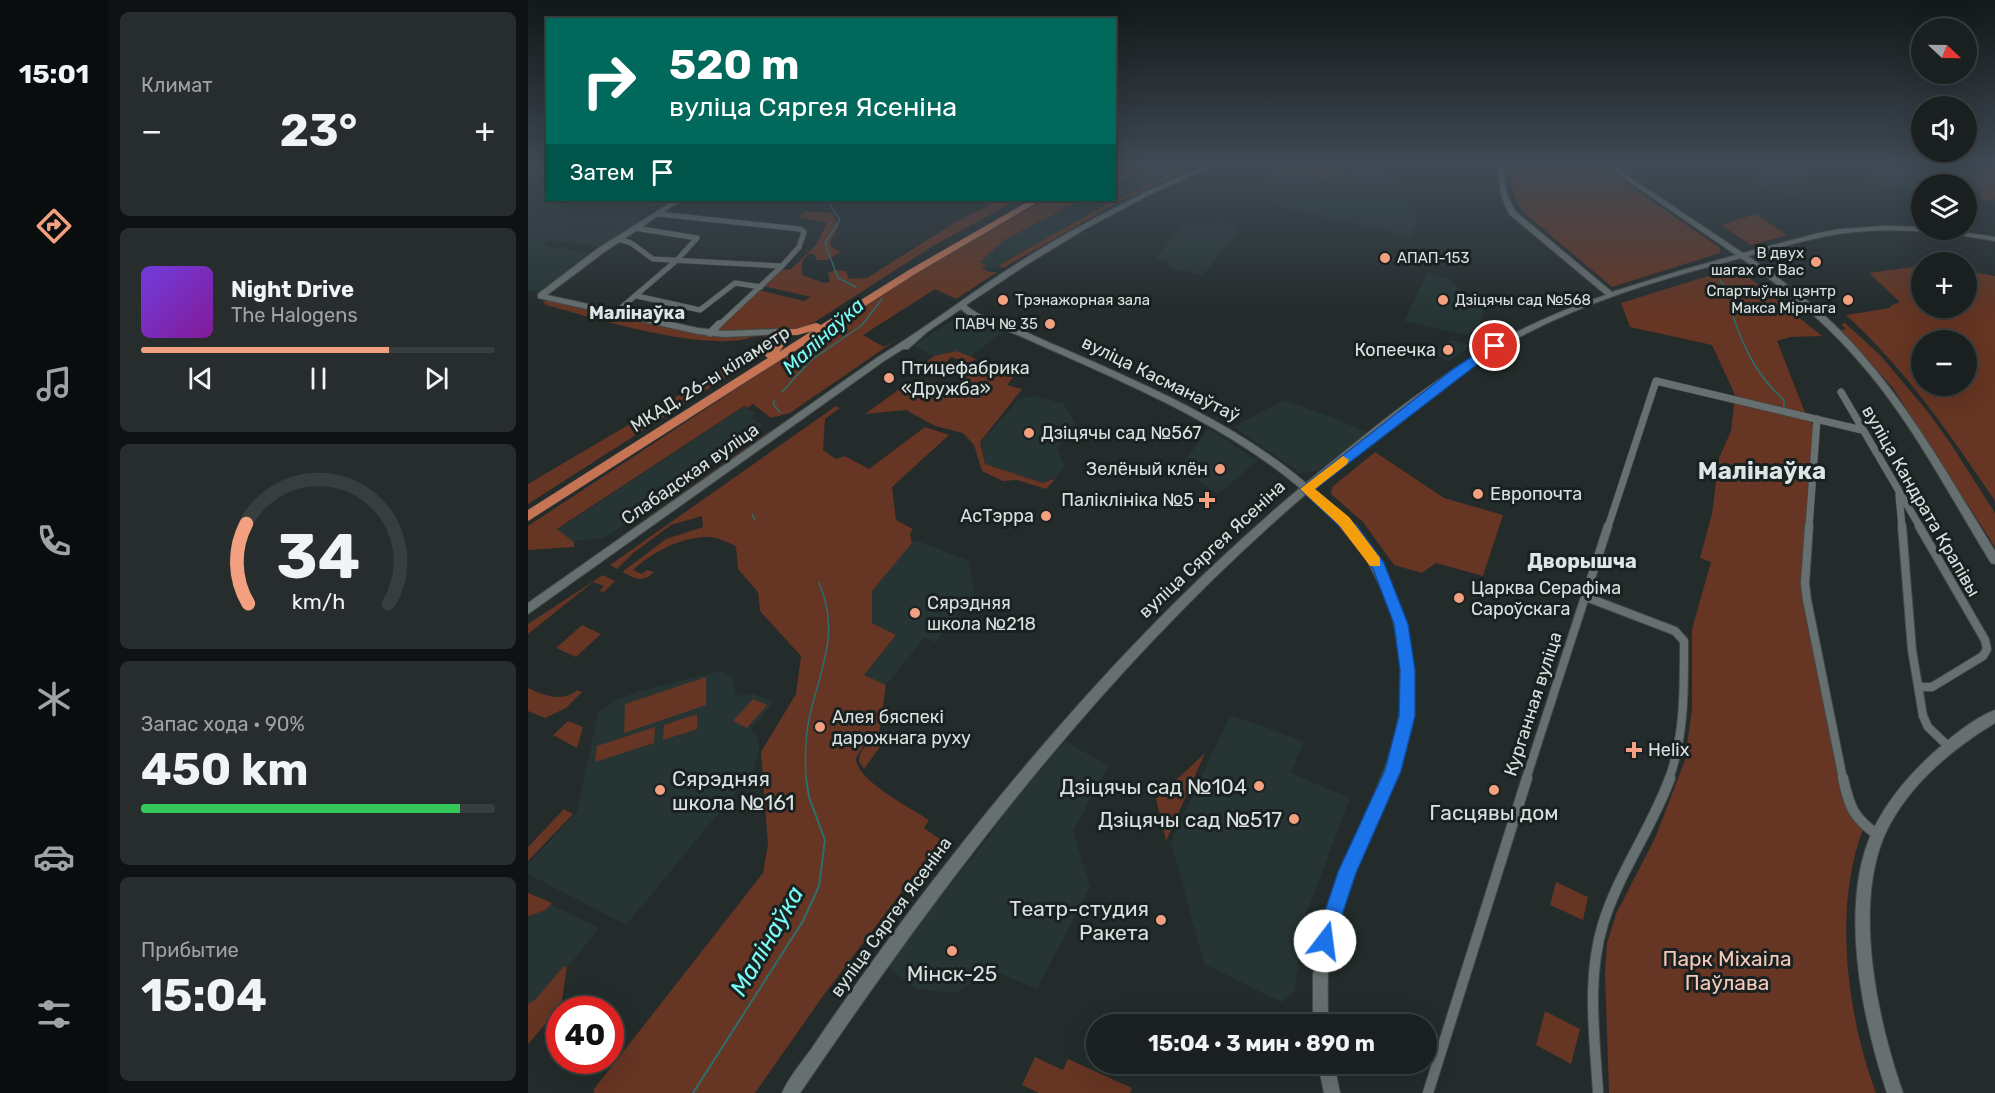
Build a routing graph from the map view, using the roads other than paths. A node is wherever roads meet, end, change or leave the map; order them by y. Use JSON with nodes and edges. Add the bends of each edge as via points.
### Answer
{"nodes":[{"id":1,"x":656,"y":215,"type":"edge"},
{"id":2,"x":667,"y":215,"type":"edge"},
{"id":3,"x":1002,"y":215,"type":"edge"},
{"id":4,"x":1010,"y":215,"type":"edge"},
{"id":5,"x":1107,"y":215,"type":"edge"},
{"id":6,"x":1516,"y":215,"type":"edge"},
{"id":7,"x":1681,"y":215,"type":"edge"},
{"id":8,"x":635,"y":228,"type":"junction"},
{"id":9,"x":618,"y":239,"type":"junction"},
{"id":10,"x":1995,"y":239,"type":"edge"},
{"id":11,"x":1741,"y":256,"type":"junction"},
{"id":12,"x":677,"y":260,"type":"junction"},
{"id":13,"x":782,"y":266,"type":"junction"},
{"id":14,"x":909,"y":271,"type":"junction"},
{"id":15,"x":760,"y":287,"type":"junction"},
{"id":16,"x":1611,"y":295,"type":"junction"},
{"id":17,"x":637,"y":296,"type":"junction"},
{"id":18,"x":961,"y":305,"type":"junction"},
{"id":19,"x":615,"y":313,"type":"junction"},
{"id":20,"x":816,"y":326,"type":"junction"},
{"id":21,"x":778,"y":332,"type":"junction"},
{"id":22,"x":710,"y":333,"type":"junction"},
{"id":23,"x":770,"y":355,"type":"junction"},
{"id":24,"x":1841,"y":393,"type":"dead end"},
{"id":25,"x":1817,"y":419,"type":"junction"},
{"id":26,"x":1862,"y":430,"type":"junction"},
{"id":27,"x":1306,"y":489,"type":"junction"},
{"id":28,"x":1899,"y":493,"type":"junction"},
{"id":29,"x":528,"y":509,"type":"edge"},
{"id":30,"x":528,"y":518,"type":"edge"},
{"id":31,"x":1995,"y":560,"type":"edge"},
{"id":32,"x":1586,"y":597,"type":"junction"},
{"id":33,"x":528,"y":609,"type":"edge"},
{"id":34,"x":1919,"y":687,"type":"junction"},
{"id":35,"x":1995,"y":716,"type":"edge"},
{"id":36,"x":1948,"y":747,"type":"junction"},
{"id":37,"x":1878,"y":835,"type":"junction"},
{"id":38,"x":1321,"y":1014,"type":"edge"},
{"id":39,"x":1328,"y":1074,"type":"edge"},
{"id":40,"x":790,"y":1093,"type":"edge"},
{"id":41,"x":1332,"y":1093,"type":"edge"},
{"id":42,"x":1428,"y":1093,"type":"edge"},
{"id":43,"x":1598,"y":1093,"type":"edge"},
{"id":44,"x":1895,"y":1093,"type":"edge"}],
"edges":[{"from":1,"to":8,"type":"main road"},
{"from":2,"to":13,"type":"street","via":[[800,229],[804,232],[799,247]]},
{"from":3,"to":14,"type":"highway"},
{"from":4,"to":14,"type":"highway"},
{"from":5,"to":18,"type":"main road","name":"Слабадская вуліца","via":[[1018,266]]},
{"from":6,"to":16,"type":"main road"},
{"from":7,"to":11,"type":"main road"},
{"from":8,"to":9,"type":"main road"},
{"from":8,"to":12,"type":"street","via":[[696,236]]},
{"from":9,"to":12,"type":"street","via":[[653,259]]},
{"from":9,"to":19,"type":"main road","via":[[541,296]]},
{"from":10,"to":11,"type":"main road","name":"вуліца Сяргея Ясеніна","via":[[1922,230],[1851,230]]},
{"from":11,"to":16,"type":"main road","name":"вуліца Сяргея Ясеніна"},
{"from":11,"to":31,"type":"main road","via":[[1817,315],[1865,363],[1917,432]]},
{"from":12,"to":13,"type":"street"},
{"from":12,"to":17,"type":"street"},
{"from":13,"to":15,"type":"street"},
{"from":14,"to":20,"type":"highway","name":"МКАД, 26-ы кіламетр"},
{"from":14,"to":30,"type":"highway","name":"МКАД, 26-ы кіламетр"},
{"from":15,"to":17,"type":"street","via":[[735,283],[700,310]]},
{"from":15,"to":22,"type":"street"},
{"from":16,"to":27,"type":"main road","name":"вуліца Сяргея Ясеніна","via":[[1545,320],[1489,350]]},
{"from":17,"to":19,"type":"street"},
{"from":18,"to":27,"type":"main road","name":"вуліца Касманаўтаў","via":[[967,312],[1199,416]]},
{"from":18,"to":33,"type":"main road","name":"Слабадская вуліца"},
{"from":19,"to":22,"type":"main road"},
{"from":20,"to":21,"type":"highway"},
{"from":20,"to":23,"type":"highway","name":"МКАД, 26-ы кіламетр"},
{"from":21,"to":22,"type":"main road"},
{"from":21,"to":23,"type":"highway","via":[[780,344]]},
{"from":23,"to":29,"type":"highway","name":"МКАД, 26-ы кіламетр"},
{"from":24,"to":26,"type":"street","name":"вуліца Кандрата Крапівы"},
{"from":25,"to":26,"type":"street","name":"Курганная вуліца"},
{"from":25,"to":32,"type":"street","name":"Курганная вуліца","via":[[1656,381]]},
{"from":25,"to":37,"type":"street","via":[[1807,600],[1848,802],[1860,823]]},
{"from":26,"to":28,"type":"street","name":"вуліца Кандрата Крапівы"},
{"from":27,"to":38,"type":"main road","name":"вуліца Касманаўтаў","via":[[1353,530],[1379,567],[1401,624],[1408,689],[1407,716],[1393,771],[1347,872],[1327,929],[1319,977]]},
{"from":27,"to":40,"type":"main road","name":"вуліца Сяргея Ясеніна","via":[[1154,630],[1009,794],[910,921]]},
{"from":28,"to":34,"type":"street","via":[[1907,606]]},
{"from":28,"to":34,"type":"street","name":"вуліца Кандрата Крапівы","via":[[1987,649],[1983,656],[1932,687]]},
{"from":32,"to":42,"type":"street","name":"Курганная вуліца"},
{"from":32,"to":43,"type":"street","via":[[1675,631],[1684,641],[1684,712],[1676,761],[1609,907],[1598,948],[1594,977]]},
{"from":34,"to":36,"type":"street","via":[[1928,727]]},
{"from":35,"to":36,"type":"main road"},
{"from":36,"to":37,"type":"main road","via":[[1908,788]]},
{"from":37,"to":44,"type":"main road","via":[[1866,887],[1868,981],[1879,1046]]},
{"from":39,"to":41,"type":"main road"}]}
